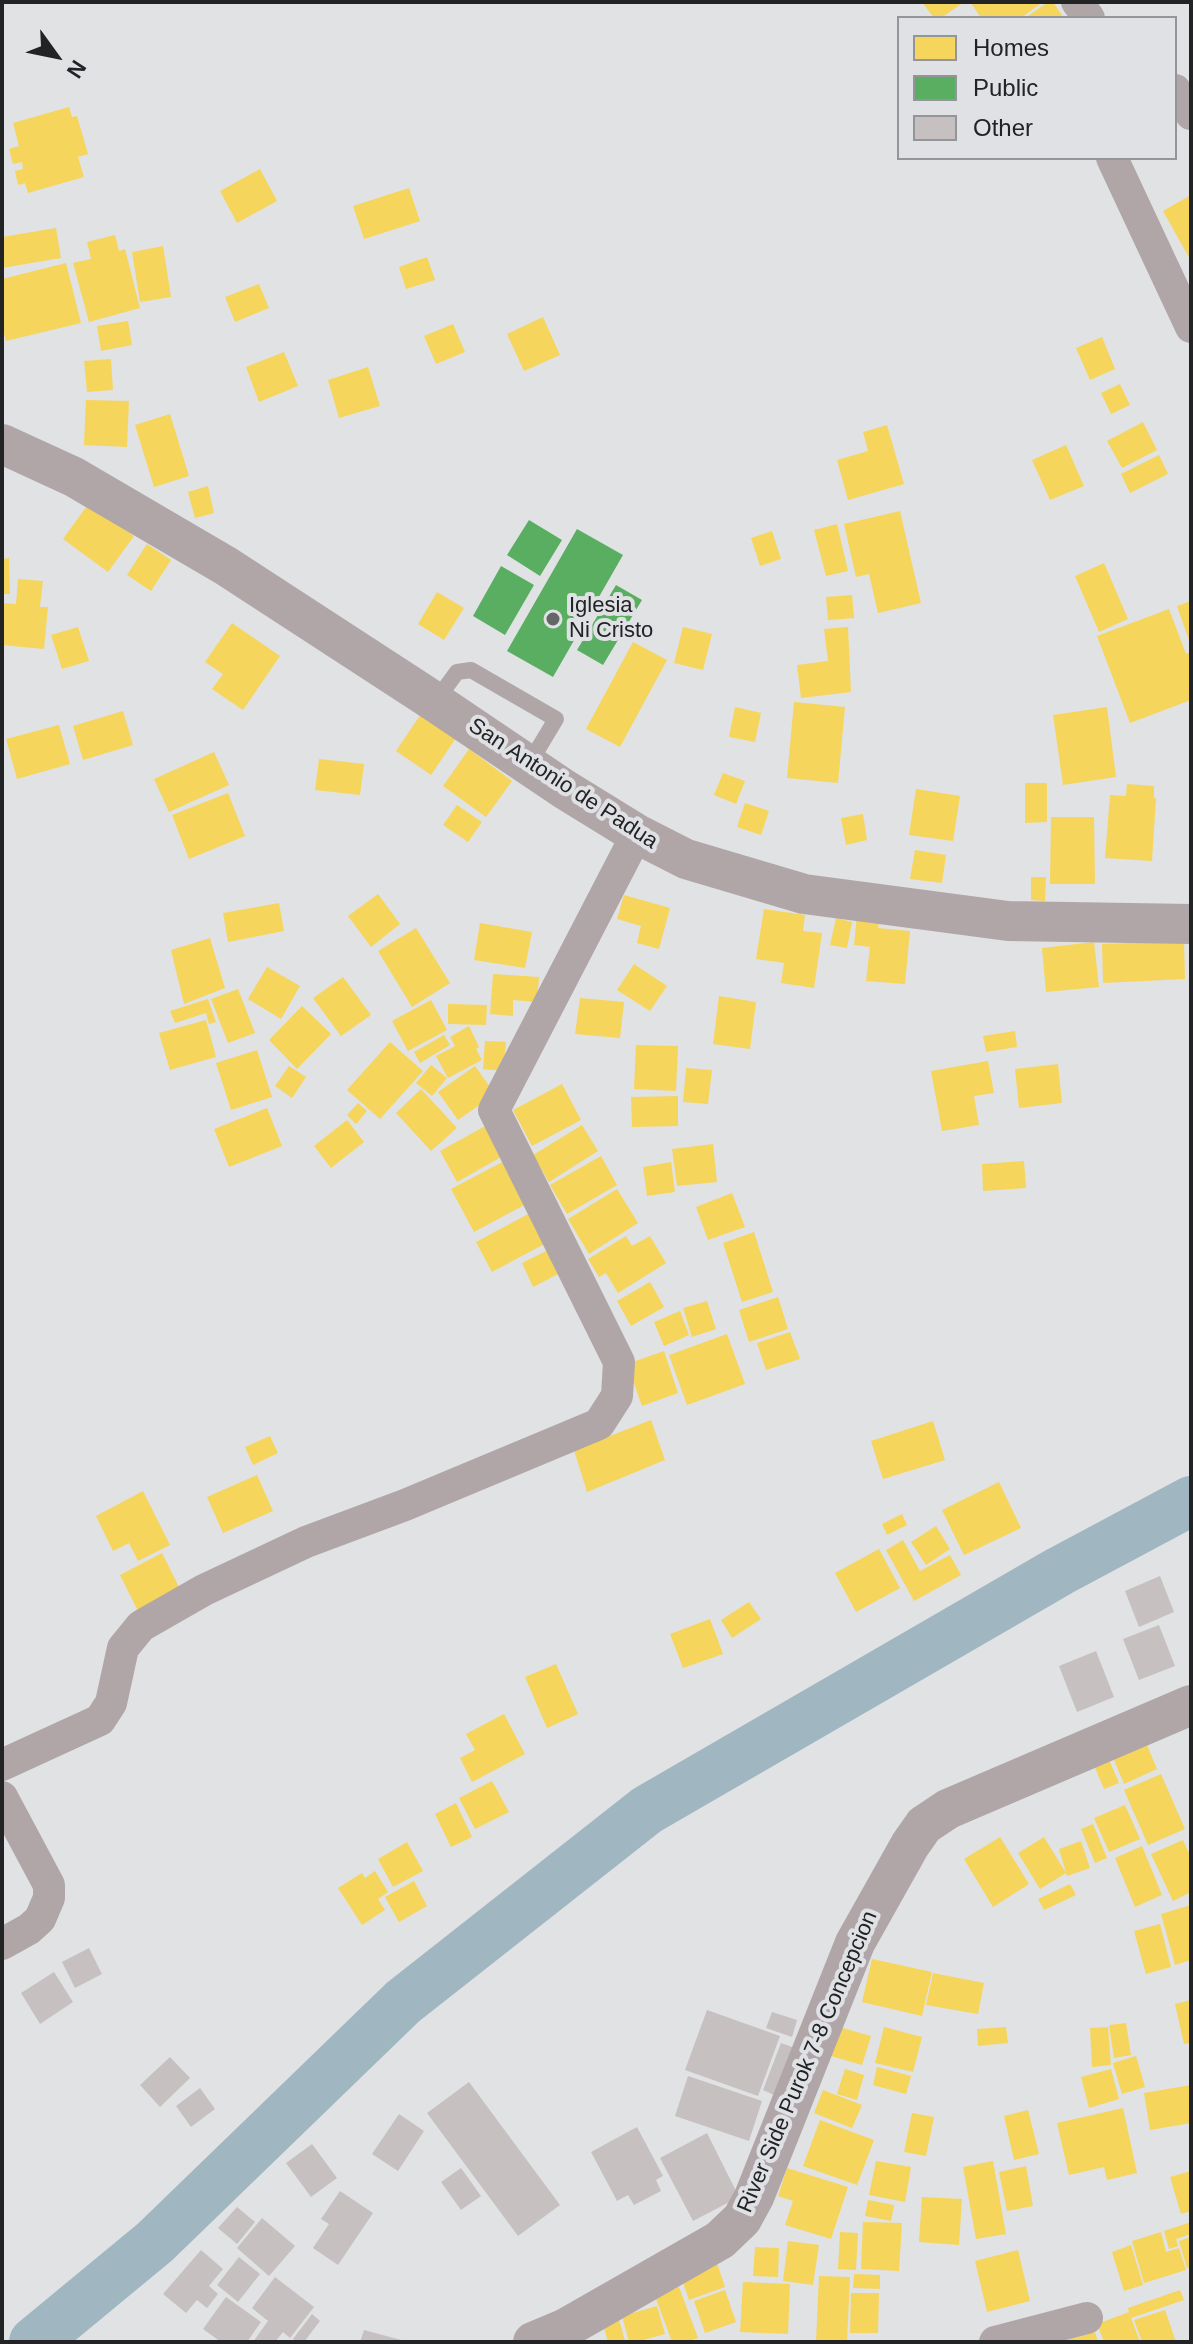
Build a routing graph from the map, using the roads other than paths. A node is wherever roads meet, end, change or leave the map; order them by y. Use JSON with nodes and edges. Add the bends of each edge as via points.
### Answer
{"nodes":[{"id":1,"x":1177,"y":93,"type":"edge"},
{"id":2,"x":1191,"y":114,"type":"edge"},
{"id":3,"x":1113,"y":160,"type":"edge"},
{"id":4,"x":1191,"y":327,"type":"edge"},
{"id":5,"x":2,"y":444,"type":"edge"},
{"id":6,"x":435,"y":702,"type":"junction"},
{"id":7,"x":529,"y":764,"type":"junction"},
{"id":8,"x":637,"y":834,"type":"junction"},
{"id":9,"x":1191,"y":924,"type":"edge"},
{"id":10,"x":1191,"y":1705,"type":"edge"},
{"id":11,"x":2,"y":1765,"type":"edge"},
{"id":12,"x":2,"y":1797,"type":"edge"},
{"id":13,"x":2,"y":1944,"type":"edge"},
{"id":14,"x":1087,"y":2318,"type":"dead end"},
{"id":15,"x":533,"y":2342,"type":"edge"},
{"id":16,"x":995,"y":2342,"type":"edge"}],
"edges":[{"from":1,"to":2,"type":"street"},
{"from":3,"to":4,"type":"street"},
{"from":5,"to":6,"type":"street","name":"San Antonio de Padua","via":[[74,477],[226,566]]},
{"from":6,"to":7,"type":"street","name":"San Antonio de Padua"},
{"from":6,"to":7,"type":"lane","via":[[457,672],[471,670],[556,719]]},
{"from":7,"to":8,"type":"street","name":"San Antonio de Padua"},
{"from":8,"to":9,"type":"street","name":"San Antonio de Padua","via":[[686,859],[804,894],[1008,921]]},
{"from":8,"to":11,"type":"street","via":[[494,1110],[619,1362],[617,1396],[599,1424],[306,1542],[204,1590],[141,1626],[123,1648],[111,1703],[100,1720]]},
{"from":10,"to":15,"type":"street","name":"River Side Purok 7-8 Concepcion","via":[[948,1809],[924,1825],[855,1943],[742,2219],[720,2240]]},
{"from":12,"to":13,"type":"street","via":[[49,1885],[40,1919]]},
{"from":14,"to":16,"type":"street"}]}
